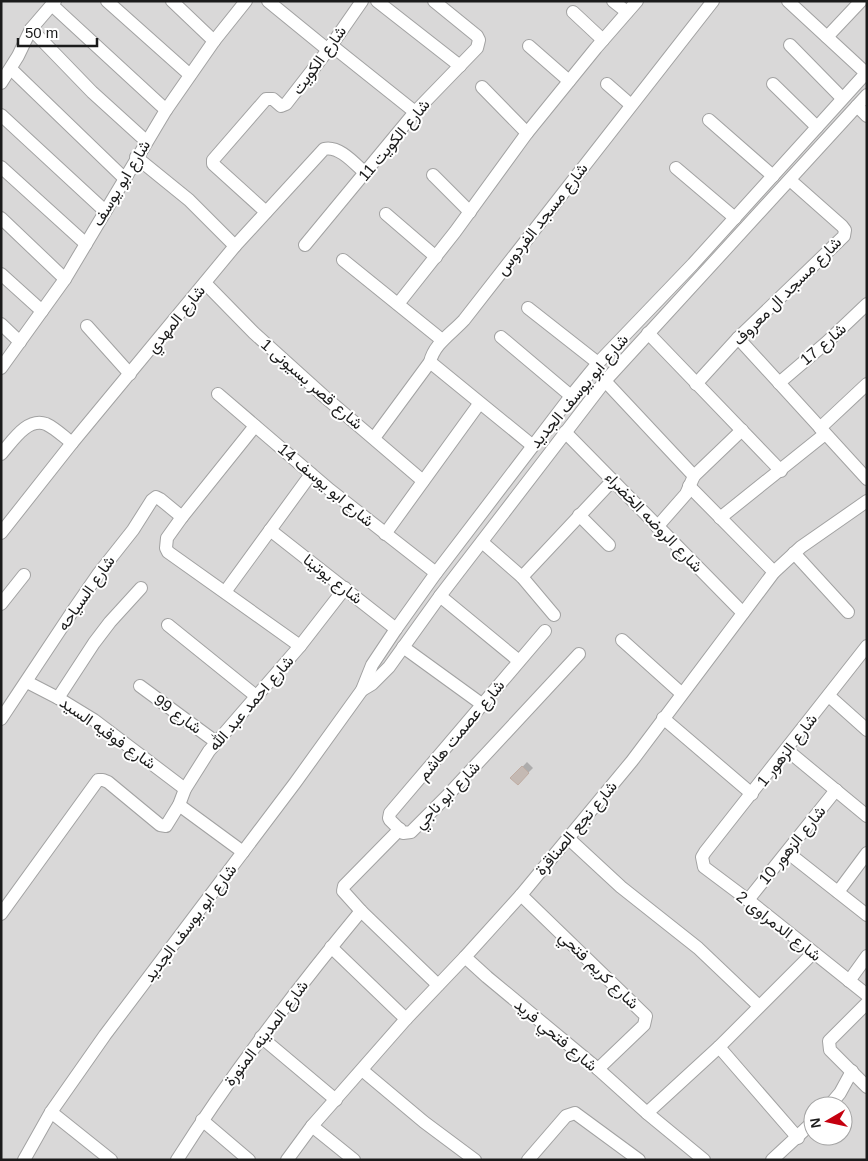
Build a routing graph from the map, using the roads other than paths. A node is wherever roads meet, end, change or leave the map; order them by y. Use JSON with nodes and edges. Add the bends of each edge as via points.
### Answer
{"nodes":[{"id":1,"x":107,"y":1,"type":"edge"},
{"id":2,"x":172,"y":1,"type":"edge"},
{"id":3,"x":246,"y":1,"type":"edge"},
{"id":4,"x":268,"y":1,"type":"edge"},
{"id":5,"x":362,"y":1,"type":"edge"},
{"id":6,"x":377,"y":1,"type":"edge"},
{"id":7,"x":434,"y":1,"type":"edge"},
{"id":8,"x":613,"y":1,"type":"edge"},
{"id":9,"x":637,"y":1,"type":"edge"},
{"id":10,"x":713,"y":1,"type":"edge"},
{"id":11,"x":788,"y":1,"type":"edge"},
{"id":12,"x":861,"y":1,"type":"edge"},
{"id":13,"x":53,"y":3,"type":"edge"},
{"id":14,"x":573,"y":12,"type":"dead end"},
{"id":15,"x":627,"y":12,"type":"junction"},
{"id":16,"x":31,"y":29,"type":"junction"},
{"id":17,"x":827,"y":37,"type":"junction"},
{"id":18,"x":603,"y":40,"type":"junction"},
{"id":19,"x":214,"y":41,"type":"junction"},
{"id":20,"x":790,"y":45,"type":"dead end"},
{"id":21,"x":529,"y":46,"type":"dead end"},
{"id":22,"x":330,"y":47,"type":"junction"},
{"id":23,"x":460,"y":66,"type":"junction"},
{"id":24,"x":11,"y":69,"type":"junction"},
{"id":25,"x":866,"y":72,"type":"edge"},
{"id":26,"x":190,"y":75,"type":"junction"},
{"id":27,"x":569,"y":81,"type":"junction"},
{"id":28,"x":1,"y":84,"type":"edge"},
{"id":29,"x":607,"y":84,"type":"dead end"},
{"id":30,"x":773,"y":84,"type":"dead end"},
{"id":31,"x":482,"y":87,"type":"dead end"},
{"id":32,"x":867,"y":94,"type":"edge"},
{"id":33,"x":842,"y":98,"type":"junction"},
{"id":34,"x":631,"y":105,"type":"junction"},
{"id":35,"x":857,"y":106,"type":"junction"},
{"id":36,"x":166,"y":110,"type":"junction"},
{"id":37,"x":415,"y":112,"type":"junction"},
{"id":38,"x":1,"y":115,"type":"edge"},
{"id":39,"x":867,"y":116,"type":"edge"},
{"id":40,"x":708,"y":120,"type":"dead end"},
{"id":41,"x":817,"y":127,"type":"junction"},
{"id":42,"x":527,"y":132,"type":"junction"},
{"id":43,"x":146,"y":141,"type":"junction"},
{"id":44,"x":136,"y":158,"type":"junction"},
{"id":45,"x":1,"y":167,"type":"edge"},
{"id":46,"x":676,"y":168,"type":"dead end"},
{"id":47,"x":366,"y":173,"type":"junction"},
{"id":48,"x":433,"y":176,"type":"dead end"},
{"id":49,"x":773,"y":176,"type":"junction"},
{"id":50,"x":124,"y":178,"type":"junction"},
{"id":51,"x":790,"y":180,"type":"junction"},
{"id":52,"x":105,"y":212,"type":"junction"},
{"id":53,"x":266,"y":212,"type":"junction"},
{"id":54,"x":470,"y":212,"type":"junction"},
{"id":55,"x":386,"y":214,"type":"dead end"},
{"id":56,"x":1,"y":218,"type":"edge"},
{"id":57,"x":735,"y":218,"type":"junction"},
{"id":58,"x":86,"y":244,"type":"junction"},
{"id":59,"x":305,"y":245,"type":"dead end"},
{"id":60,"x":235,"y":246,"type":"junction"},
{"id":61,"x":436,"y":257,"type":"junction"},
{"id":62,"x":343,"y":260,"type":"dead end"},
{"id":63,"x":693,"y":264,"type":"junction"},
{"id":64,"x":1,"y":274,"type":"edge"},
{"id":65,"x":704,"y":274,"type":"junction"},
{"id":66,"x":65,"y":279,"type":"junction"},
{"id":67,"x":205,"y":283,"type":"junction"},
{"id":68,"x":398,"y":304,"type":"junction"},
{"id":69,"x":867,"y":304,"type":"edge"},
{"id":70,"x":528,"y":308,"type":"dead end"},
{"id":71,"x":42,"y":311,"type":"junction"},
{"id":72,"x":1,"y":324,"type":"edge"},
{"id":73,"x":87,"y":326,"type":"dead end"},
{"id":74,"x":648,"y":333,"type":"junction"},
{"id":75,"x":501,"y":337,"type":"dead end"},
{"id":76,"x":738,"y":338,"type":"junction"},
{"id":77,"x":442,"y":340,"type":"junction"},
{"id":78,"x":20,"y":342,"type":"junction"},
{"id":79,"x":430,"y":362,"type":"junction"},
{"id":80,"x":598,"y":363,"type":"junction"},
{"id":81,"x":1,"y":368,"type":"edge"},
{"id":82,"x":130,"y":374,"type":"junction"},
{"id":83,"x":605,"y":381,"type":"junction"},
{"id":84,"x":779,"y":383,"type":"junction"},
{"id":85,"x":696,"y":384,"type":"junction"},
{"id":86,"x":867,"y":384,"type":"edge"},
{"id":87,"x":218,"y":394,"type":"dead end"},
{"id":88,"x":571,"y":396,"type":"junction"},
{"id":89,"x":479,"y":404,"type":"junction"},
{"id":90,"x":255,"y":426,"type":"junction"},
{"id":91,"x":742,"y":430,"type":"junction"},
{"id":92,"x":823,"y":431,"type":"junction"},
{"id":93,"x":565,"y":432,"type":"junction"},
{"id":94,"x":374,"y":438,"type":"junction"},
{"id":95,"x":72,"y":443,"type":"junction"},
{"id":96,"x":533,"y":446,"type":"junction"},
{"id":97,"x":1,"y":454,"type":"edge"},
{"id":98,"x":780,"y":471,"type":"junction"},
{"id":99,"x":311,"y":474,"type":"junction"},
{"id":100,"x":867,"y":479,"type":"edge"},
{"id":101,"x":612,"y":480,"type":"junction"},
{"id":102,"x":423,"y":481,"type":"junction"},
{"id":103,"x":691,"y":481,"type":"junction"},
{"id":104,"x":867,"y":501,"type":"edge"},
{"id":105,"x":580,"y":515,"type":"junction"},
{"id":106,"x":182,"y":517,"type":"junction"},
{"id":107,"x":720,"y":518,"type":"junction"},
{"id":108,"x":657,"y":527,"type":"junction"},
{"id":109,"x":270,"y":530,"type":"junction"},
{"id":110,"x":1,"y":533,"type":"edge"},
{"id":111,"x":385,"y":534,"type":"junction"},
{"id":112,"x":482,"y":542,"type":"junction"},
{"id":113,"x":609,"y":545,"type":"dead end"},
{"id":114,"x":794,"y":553,"type":"junction"},
{"id":115,"x":774,"y":572,"type":"junction"},
{"id":116,"x":436,"y":574,"type":"junction"},
{"id":117,"x":24,"y":575,"type":"dead end"},
{"id":118,"x":522,"y":577,"type":"junction"},
{"id":119,"x":141,"y":588,"type":"dead end"},
{"id":120,"x":345,"y":588,"type":"junction"},
{"id":121,"x":225,"y":592,"type":"junction"},
{"id":122,"x":440,"y":596,"type":"junction"},
{"id":123,"x":1,"y":604,"type":"edge"},
{"id":124,"x":743,"y":612,"type":"junction"},
{"id":125,"x":848,"y":612,"type":"dead end"},
{"id":126,"x":554,"y":615,"type":"dead end"},
{"id":127,"x":168,"y":625,"type":"dead end"},
{"id":128,"x":396,"y":629,"type":"junction"},
{"id":129,"x":545,"y":631,"type":"dead end"},
{"id":130,"x":622,"y":640,"type":"dead end"},
{"id":131,"x":300,"y":646,"type":"junction"},
{"id":132,"x":867,"y":646,"type":"edge"},
{"id":133,"x":384,"y":647,"type":"junction"},
{"id":134,"x":399,"y":653,"type":"junction"},
{"id":135,"x":579,"y":654,"type":"dead end"},
{"id":136,"x":519,"y":661,"type":"junction"},
{"id":137,"x":27,"y":682,"type":"junction"},
{"id":138,"x":140,"y":686,"type":"dead end"},
{"id":139,"x":362,"y":690,"type":"junction"},
{"id":140,"x":681,"y":693,"type":"junction"},
{"id":141,"x":256,"y":696,"type":"junction"},
{"id":142,"x":829,"y":696,"type":"junction"},
{"id":143,"x":58,"y":698,"type":"junction"},
{"id":144,"x":483,"y":705,"type":"junction"},
{"id":145,"x":663,"y":718,"type":"junction"},
{"id":146,"x":1,"y":719,"type":"edge"},
{"id":147,"x":867,"y":730,"type":"edge"},
{"id":148,"x":216,"y":742,"type":"junction"},
{"id":149,"x":787,"y":750,"type":"junction"},
{"id":150,"x":185,"y":789,"type":"junction"},
{"id":151,"x":836,"y":790,"type":"junction"},
{"id":152,"x":752,"y":794,"type":"junction"},
{"id":153,"x":179,"y":805,"type":"junction"},
{"id":154,"x":867,"y":816,"type":"edge"},
{"id":155,"x":400,"y":829,"type":"junction"},
{"id":156,"x":568,"y":838,"type":"junction"},
{"id":157,"x":243,"y":852,"type":"junction"},
{"id":158,"x":705,"y":852,"type":"joint"},
{"id":159,"x":787,"y":852,"type":"junction"},
{"id":160,"x":867,"y":853,"type":"edge"},
{"id":161,"x":838,"y":892,"type":"junction"},
{"id":162,"x":521,"y":895,"type":"junction"},
{"id":163,"x":748,"y":900,"type":"junction"},
{"id":164,"x":361,"y":911,"type":"junction"},
{"id":165,"x":1,"y":914,"type":"edge"},
{"id":166,"x":867,"y":915,"type":"edge"},
{"id":167,"x":331,"y":947,"type":"junction"},
{"id":168,"x":814,"y":953,"type":"junction"},
{"id":169,"x":867,"y":956,"type":"edge"},
{"id":170,"x":466,"y":957,"type":"junction"},
{"id":171,"x":849,"y":981,"type":"junction"},
{"id":172,"x":438,"y":985,"type":"junction"},
{"id":173,"x":867,"y":995,"type":"edge"},
{"id":174,"x":867,"y":1003,"type":"edge"},
{"id":175,"x":759,"y":1006,"type":"junction"},
{"id":176,"x":406,"y":1019,"type":"junction"},
{"id":177,"x":261,"y":1037,"type":"junction"},
{"id":178,"x":719,"y":1047,"type":"junction"},
{"id":179,"x":598,"y":1069,"type":"junction"},
{"id":180,"x":362,"y":1070,"type":"junction"},
{"id":181,"x":852,"y":1071,"type":"junction"},
{"id":182,"x":867,"y":1087,"type":"edge"},
{"id":183,"x":837,"y":1096,"type":"edge"},
{"id":184,"x":336,"y":1100,"type":"junction"},
{"id":185,"x":51,"y":1112,"type":"junction"},
{"id":186,"x":647,"y":1113,"type":"junction"},
{"id":187,"x":202,"y":1120,"type":"junction"},
{"id":188,"x":312,"y":1126,"type":"junction"},
{"id":189,"x":803,"y":1133,"type":"edge"},
{"id":190,"x":798,"y":1138,"type":"junction"},
{"id":191,"x":24,"y":1160,"type":"edge"},
{"id":192,"x":111,"y":1160,"type":"edge"},
{"id":193,"x":177,"y":1160,"type":"edge"},
{"id":194,"x":249,"y":1160,"type":"edge"},
{"id":195,"x":287,"y":1160,"type":"edge"},
{"id":196,"x":354,"y":1160,"type":"edge"},
{"id":197,"x":475,"y":1160,"type":"edge"},
{"id":198,"x":528,"y":1160,"type":"edge"},
{"id":199,"x":639,"y":1160,"type":"edge"},
{"id":200,"x":704,"y":1160,"type":"edge"},
{"id":201,"x":772,"y":1160,"type":"edge"}],
"edges":[{"from":1,"to":26,"type":"street"},
{"from":2,"to":19,"type":"street"},
{"from":3,"to":19,"type":"street","name":"شارع ابو يوسف"},
{"from":4,"to":22,"type":"street"},
{"from":5,"to":22,"type":"street","name":"شارع الكويت"},
{"from":6,"to":23,"type":"street"},
{"from":7,"to":23,"type":"street","name":"شارع الكويت 11","via":[[477,36],[477,48]]},
{"from":8,"to":15,"type":"street"},
{"from":9,"to":15,"type":"street"},
{"from":10,"to":34,"type":"street","name":"شارع مسجد الفردوس"},
{"from":11,"to":17,"type":"street"},
{"from":12,"to":17,"type":"street"},
{"from":13,"to":16,"type":"street"},
{"from":13,"to":36,"type":"street"},
{"from":14,"to":18,"type":"street"},
{"from":15,"to":18,"type":"street"},
{"from":16,"to":24,"type":"street"},
{"from":16,"to":43,"type":"street","via":[[92,92]]},
{"from":17,"to":25,"type":"street"},
{"from":18,"to":27,"type":"street"},
{"from":19,"to":26,"type":"street","name":"شارع ابو يوسف"},
{"from":20,"to":33,"type":"street"},
{"from":21,"to":27,"type":"street"},
{"from":22,"to":37,"type":"street"},
{"from":22,"to":53,"type":"street","name":"شارع الكويت","via":[[286,104],[281,106],[273,98],[266,99],[212,162]]},
{"from":23,"to":37,"type":"street","name":"شارع الكويت 11"},
{"from":24,"to":28,"type":"street"},
{"from":24,"to":50,"type":"street"},
{"from":25,"to":33,"type":"street","name":"شارع ابو يوسف الجديد"},
{"from":26,"to":36,"type":"street","name":"شارع ابو يوسف"},
{"from":27,"to":42,"type":"street"},
{"from":29,"to":34,"type":"street"},
{"from":30,"to":41,"type":"street"},
{"from":31,"to":42,"type":"street"},
{"from":32,"to":35,"type":"street","name":"شارع ابو يوسف الجديد"},
{"from":33,"to":41,"type":"street","name":"شارع ابو يوسف الجديد"},
{"from":34,"to":77,"type":"street","name":"شارع مسجد الفردوس","via":[[464,320]]},
{"from":35,"to":39,"type":"street"},
{"from":35,"to":51,"type":"street","name":"شارع ابو يوسف الجديد"},
{"from":36,"to":43,"type":"street","name":"شارع ابو يوسف"},
{"from":37,"to":47,"type":"street","name":"شارع الكويت 11"},
{"from":38,"to":52,"type":"street"},
{"from":40,"to":49,"type":"street"},
{"from":41,"to":49,"type":"street","name":"شارع ابو يوسف الجديد"},
{"from":42,"to":54,"type":"street"},
{"from":43,"to":44,"type":"street","name":"شارع ابو يوسف"},
{"from":44,"to":50,"type":"street","name":"شارع ابو يوسف"},
{"from":44,"to":60,"type":"street","via":[[189,200]]},
{"from":45,"to":58,"type":"street"},
{"from":46,"to":57,"type":"street"},
{"from":47,"to":53,"type":"street","name":"شارع المهدي","via":[[336,149],[324,149]]},
{"from":47,"to":59,"type":"street","name":"شارع الكويت 11"},
{"from":48,"to":54,"type":"street"},
{"from":49,"to":57,"type":"street","name":"شارع ابو يوسف الجديد"},
{"from":50,"to":52,"type":"street","name":"شارع ابو يوسف"},
{"from":51,"to":65,"type":"street","name":"شارع ابو يوسف الجديد"},
{"from":51,"to":76,"type":"street","name":"شارع مسجد ال معروف","via":[[842,226],[844,236]]},
{"from":52,"to":58,"type":"street","name":"شارع ابو يوسف"},
{"from":53,"to":60,"type":"street","name":"شارع المهدي"},
{"from":54,"to":61,"type":"street"},
{"from":55,"to":61,"type":"street"},
{"from":56,"to":66,"type":"street"},
{"from":57,"to":63,"type":"street","name":"شارع ابو يوسف الجديد"},
{"from":58,"to":66,"type":"street","name":"شارع ابو يوسف"},
{"from":60,"to":67,"type":"street","name":"شارع المهدي"},
{"from":61,"to":68,"type":"street"},
{"from":62,"to":68,"type":"street"},
{"from":63,"to":65,"type":"street"},
{"from":63,"to":80,"type":"street","name":"شارع ابو يوسف الجديد"},
{"from":64,"to":71,"type":"street"},
{"from":65,"to":74,"type":"street","name":"شارع ابو يوسف الجديد"},
{"from":66,"to":71,"type":"street","name":"شارع ابو يوسف"},
{"from":67,"to":82,"type":"street","name":"شارع المهدي"},
{"from":67,"to":94,"type":"street","name":"شارع قصر بسيونى 1","via":[[254,333]]},
{"from":68,"to":77,"type":"street"},
{"from":69,"to":84,"type":"street","name":"شارع 17"},
{"from":70,"to":80,"type":"street"},
{"from":71,"to":78,"type":"street","name":"شارع ابو يوسف"},
{"from":72,"to":78,"type":"street"},
{"from":73,"to":82,"type":"street"},
{"from":74,"to":83,"type":"street","name":"شارع ابو يوسف الجديد"},
{"from":74,"to":85,"type":"street"},
{"from":75,"to":88,"type":"street"},
{"from":76,"to":84,"type":"street"},
{"from":76,"to":85,"type":"street","name":"شارع مسجد ال معروف"},
{"from":77,"to":79,"type":"street","name":"شارع مسجد الفردوس"},
{"from":78,"to":81,"type":"street","name":"شارع ابو يوسف"},
{"from":79,"to":89,"type":"street"},
{"from":79,"to":94,"type":"street","name":"شارع مسجد الفردوس"},
{"from":80,"to":88,"type":"street","name":"شارع ابو يوسف الجديد"},
{"from":82,"to":95,"type":"street","name":"شارع المهدي"},
{"from":83,"to":93,"type":"street","name":"شارع ابو يوسف الجديد"},
{"from":83,"to":103,"type":"street"},
{"from":84,"to":92,"type":"street"},
{"from":85,"to":91,"type":"street"},
{"from":86,"to":92,"type":"street"},
{"from":87,"to":90,"type":"street","name":"شارع ابو يوسف 14"},
{"from":88,"to":96,"type":"street","name":"شارع ابو يوسف الجديد"},
{"from":89,"to":96,"type":"street"},
{"from":89,"to":102,"type":"street"},
{"from":90,"to":99,"type":"street","name":"شارع ابو يوسف 14"},
{"from":90,"to":106,"type":"street"},
{"from":91,"to":98,"type":"street"},
{"from":91,"to":103,"type":"street"},
{"from":92,"to":98,"type":"street"},
{"from":92,"to":100,"type":"street"},
{"from":93,"to":101,"type":"street","name":"شارع الروضه الخضراء"},
{"from":93,"to":112,"type":"street","name":"شارع ابو يوسف الجديد"},
{"from":94,"to":102,"type":"street","name":"شارع قصر بسيونى 1"},
{"from":95,"to":97,"type":"street","via":[[47,424],[31,424]]},
{"from":95,"to":110,"type":"street","name":"شارع المهدي"},
{"from":96,"to":116,"type":"street","name":"شارع ابو يوسف الجديد"},
{"from":98,"to":107,"type":"street"},
{"from":99,"to":109,"type":"street"},
{"from":99,"to":111,"type":"street","name":"شارع ابو يوسف 14"},
{"from":101,"to":105,"type":"street"},
{"from":101,"to":108,"type":"street","name":"شارع الروضه الخضراء"},
{"from":102,"to":111,"type":"street"},
{"from":103,"to":107,"type":"street"},
{"from":103,"to":108,"type":"street","via":[[686,494]]},
{"from":104,"to":114,"type":"street","name":"شارع نجع الصناقرة"},
{"from":105,"to":113,"type":"street"},
{"from":105,"to":118,"type":"street"},
{"from":106,"to":121,"type":"street","via":[[166,543],[168,552]]},
{"from":106,"to":137,"type":"street","name":"شارع السياحه","via":[[160,498],[152,500],[78,603]]},
{"from":107,"to":115,"type":"street"},
{"from":108,"to":124,"type":"street","name":"شارع الروضه الخضراء"},
{"from":109,"to":120,"type":"street","name":"شارع يوتينا"},
{"from":109,"to":121,"type":"street"},
{"from":111,"to":116,"type":"street","name":"شارع ابو يوسف 14"},
{"from":112,"to":118,"type":"street"},
{"from":112,"to":122,"type":"street","name":"شارع ابو يوسف الجديد"},
{"from":114,"to":115,"type":"street","name":"شارع نجع الصناقرة"},
{"from":114,"to":125,"type":"street"},
{"from":115,"to":124,"type":"street","name":"شارع نجع الصناقرة"},
{"from":116,"to":128,"type":"street","name":"شارع ابو يوسف الجديد"},
{"from":117,"to":123,"type":"street"},
{"from":118,"to":126,"type":"street"},
{"from":119,"to":143,"type":"street","via":[[94,643]]},
{"from":120,"to":128,"type":"street","name":"شارع يوتينا"},
{"from":120,"to":131,"type":"street","name":"شارع احمد عبد الله"},
{"from":121,"to":131,"type":"street"},
{"from":122,"to":134,"type":"street","name":"شارع ابو يوسف الجديد"},
{"from":122,"to":136,"type":"street"},
{"from":124,"to":140,"type":"street","name":"شارع نجع الصناقرة"},
{"from":127,"to":141,"type":"street"},
{"from":128,"to":133,"type":"street","name":"شارع ابو يوسف الجديد"},
{"from":129,"to":136,"type":"street","name":"شارع عصمت هاشم"},
{"from":130,"to":140,"type":"street"},
{"from":131,"to":141,"type":"street","name":"شارع احمد عبد الله"},
{"from":132,"to":142,"type":"street","name":"شارع الزهور 1"},
{"from":133,"to":134,"type":"street","via":[[382,652],[387,659]]},
{"from":133,"to":139,"type":"street","name":"شارع ابو يوسف الجديد"},
{"from":134,"to":139,"type":"street","name":"شارع ابو يوسف الجديد","via":[[381,676]]},
{"from":134,"to":144,"type":"street"},
{"from":135,"to":155,"type":"street","name":"شارع ابو ناجي","via":[[411,832],[406,834]]},
{"from":136,"to":144,"type":"street","name":"شارع عصمت هاشم"},
{"from":137,"to":143,"type":"street","name":"شارع فوقيه السيد"},
{"from":137,"to":146,"type":"street","name":"شارع السياحه"},
{"from":138,"to":148,"type":"street","name":"شارع 99"},
{"from":139,"to":157,"type":"street","name":"شارع ابو يوسف الجديد"},
{"from":140,"to":145,"type":"street","name":"شارع نجع الصناقرة"},
{"from":141,"to":148,"type":"street","name":"شارع احمد عبد الله"},
{"from":142,"to":147,"type":"street"},
{"from":142,"to":149,"type":"street","name":"شارع الزهور 1"},
{"from":143,"to":150,"type":"street","name":"شارع فوقيه السيد","via":[[112,732]]},
{"from":144,"to":155,"type":"street","name":"شارع عصمت هاشم","via":[[390,813],[390,820]]},
{"from":145,"to":152,"type":"street"},
{"from":145,"to":156,"type":"street","name":"شارع نجع الصناقرة"},
{"from":148,"to":150,"type":"street","name":"شارع احمد عبد الله"},
{"from":149,"to":151,"type":"street"},
{"from":149,"to":152,"type":"street","name":"شارع الزهور 1"},
{"from":150,"to":153,"type":"street","name":"شارع احمد عبد الله"},
{"from":151,"to":154,"type":"street"},
{"from":151,"to":159,"type":"street","name":"شارع الزهور 10"},
{"from":152,"to":158,"type":"street","name":"شارع الزهور 1"},
{"from":153,"to":157,"type":"street"},
{"from":153,"to":165,"type":"street","name":"شارع احمد عبد الله","via":[[168,824],[160,825],[103,780],[98,780]]},
{"from":155,"to":164,"type":"street","name":"شارع ابو ناجي","via":[[344,886],[344,893]]},
{"from":156,"to":162,"type":"street","name":"شارع نجع الصناقرة"},
{"from":156,"to":175,"type":"street","via":[[698,948]]},
{"from":157,"to":185,"type":"street","name":"شارع ابو يوسف الجديد"},
{"from":158,"to":163,"type":"street","name":"شارع الدمراوى 2","via":[[702,857],[704,867]]},
{"from":159,"to":161,"type":"street"},
{"from":159,"to":163,"type":"street","name":"شارع الزهور 10"},
{"from":160,"to":161,"type":"street"},
{"from":161,"to":166,"type":"street"},
{"from":162,"to":170,"type":"street","name":"شارع نجع الصناقرة"},
{"from":162,"to":179,"type":"street","name":"شارع كريم فتحي","via":[[646,1016],[644,1024]]},
{"from":163,"to":168,"type":"street","name":"شارع الدمراوى 2"},
{"from":164,"to":167,"type":"street","name":"شارع المدينه المنورة"},
{"from":164,"to":172,"type":"street","name":"شارع ابو ناجي"},
{"from":167,"to":176,"type":"street"},
{"from":167,"to":177,"type":"street","name":"شارع المدينه المنورة"},
{"from":168,"to":171,"type":"street","name":"شارع الدمراوى 2"},
{"from":168,"to":175,"type":"street"},
{"from":169,"to":171,"type":"street"},
{"from":170,"to":172,"type":"street","name":"شارع نجع الصناقرة"},
{"from":170,"to":179,"type":"street","name":"شارع فتحي فريد"},
{"from":171,"to":173,"type":"street","name":"شارع الدمراوى 2"},
{"from":172,"to":176,"type":"street","name":"شارع نجع الصناقرة"},
{"from":174,"to":181,"type":"street","via":[[830,1039],[830,1050]]},
{"from":175,"to":178,"type":"street"},
{"from":176,"to":180,"type":"street","name":"شارع نجع الصناقرة"},
{"from":177,"to":184,"type":"street"},
{"from":177,"to":187,"type":"street","name":"شارع المدينه المنورة"},
{"from":178,"to":186,"type":"street"},
{"from":178,"to":190,"type":"street"},
{"from":179,"to":186,"type":"street","name":"شارع فتحي فريد"},
{"from":180,"to":184,"type":"street","name":"شارع نجع الصناقرة"},
{"from":180,"to":197,"type":"street"},
{"from":181,"to":182,"type":"street"},
{"from":181,"to":183,"type":"street"},
{"from":184,"to":188,"type":"street","name":"شارع نجع الصناقرة"},
{"from":185,"to":191,"type":"street","name":"شارع ابو يوسف الجديد"},
{"from":185,"to":192,"type":"street"},
{"from":186,"to":200,"type":"street","name":"شارع فتحي فريد"},
{"from":187,"to":193,"type":"street","name":"شارع المدينه المنورة"},
{"from":187,"to":194,"type":"street"},
{"from":188,"to":195,"type":"street","name":"شارع نجع الصناقرة"},
{"from":188,"to":196,"type":"street"},
{"from":189,"to":190,"type":"street"},
{"from":190,"to":201,"type":"street"},
{"from":198,"to":199,"type":"street","via":[[566,1116],[575,1113]]}]}
